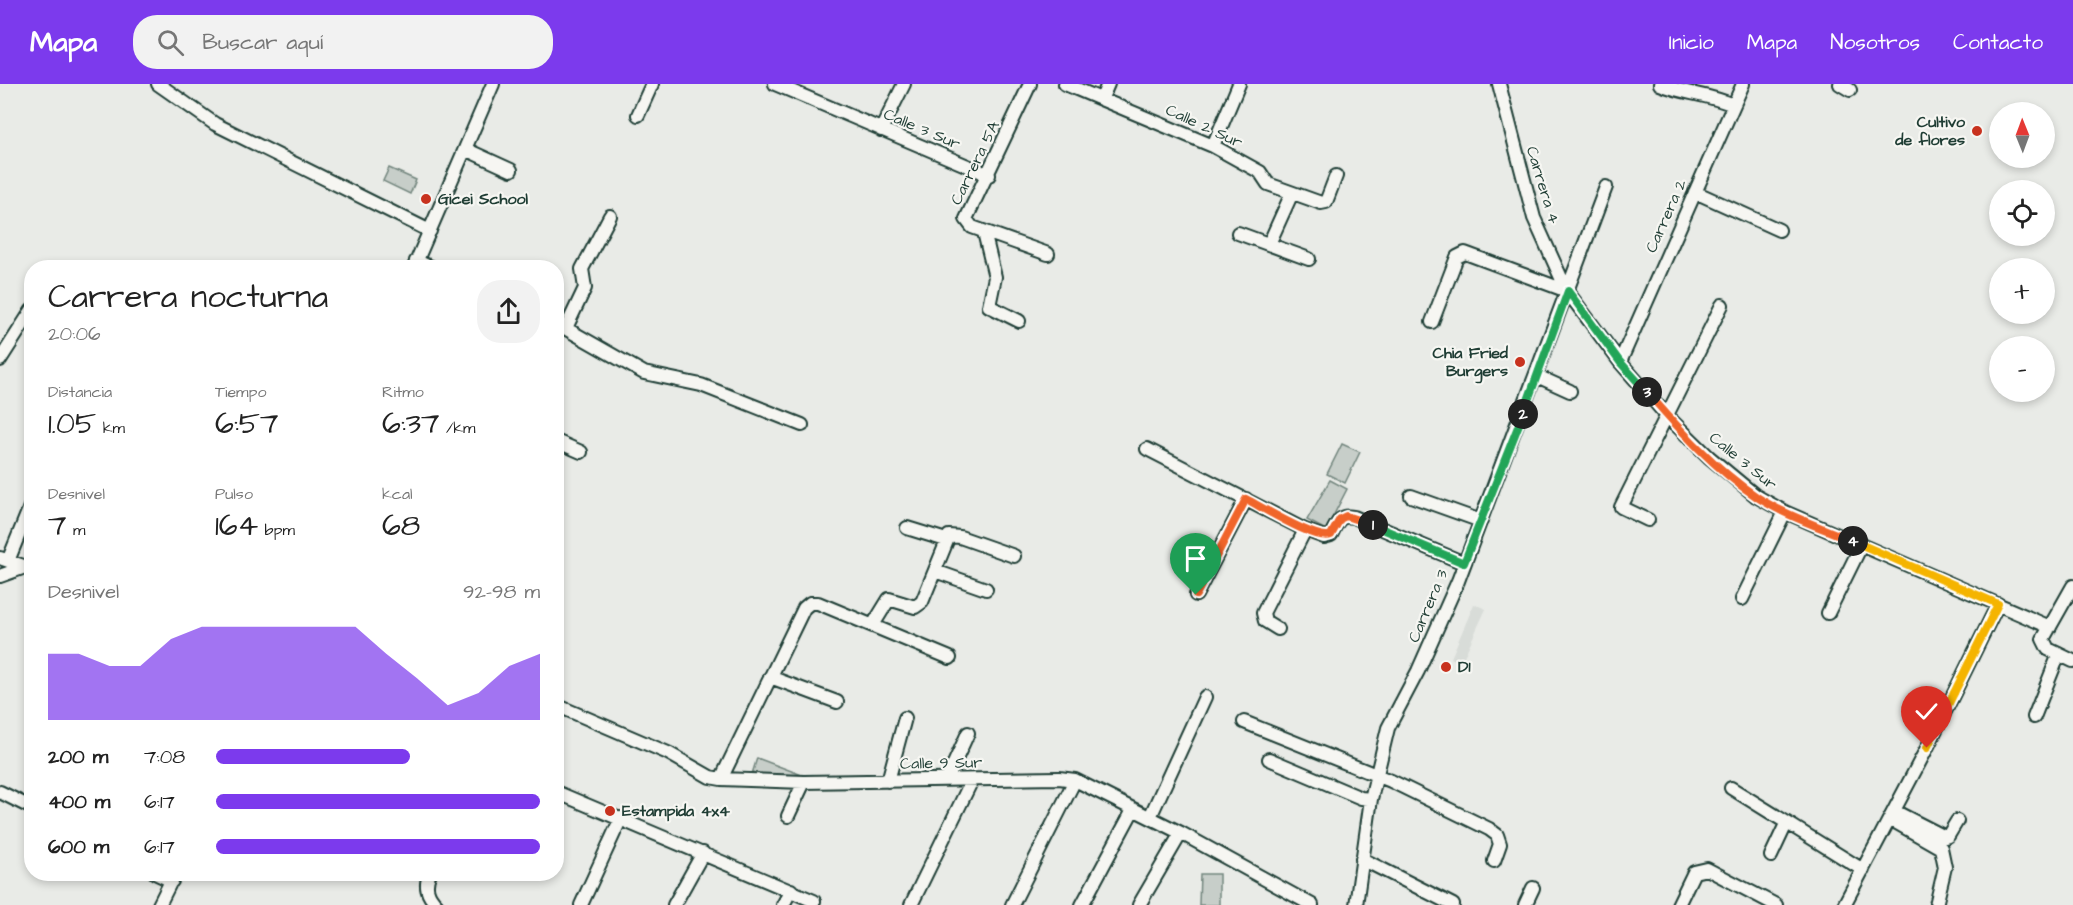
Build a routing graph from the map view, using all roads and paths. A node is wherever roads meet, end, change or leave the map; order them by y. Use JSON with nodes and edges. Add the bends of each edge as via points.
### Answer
{"nodes":[{"id":1,"x":158,"y":84,"type":"edge"},
{"id":2,"x":493,"y":84,"type":"edge"},
{"id":3,"x":652,"y":84,"type":"edge"},
{"id":4,"x":775,"y":84,"type":"edge"},
{"id":5,"x":904,"y":84,"type":"edge"},
{"id":6,"x":1030,"y":84,"type":"edge"},
{"id":7,"x":1065,"y":84,"type":"edge"},
{"id":8,"x":1108,"y":84,"type":"edge"},
{"id":9,"x":1239,"y":84,"type":"edge"},
{"id":10,"x":1499,"y":84,"type":"edge"},
{"id":11,"x":1660,"y":84,"type":"edge"},
{"id":12,"x":1743,"y":84,"type":"edge"},
{"id":13,"x":1102,"y":99,"type":"junction"},
{"id":14,"x":1733,"y":105,"type":"junction"},
{"id":15,"x":638,"y":115,"type":"dead end"},
{"id":16,"x":881,"y":130,"type":"junction"},
{"id":17,"x":1213,"y":146,"type":"junction"},
{"id":18,"x":465,"y":149,"type":"junction"},
{"id":19,"x":511,"y":170,"type":"dead end"},
{"id":20,"x":989,"y":175,"type":"junction"},
{"id":21,"x":1336,"y":176,"type":"dead end"},
{"id":22,"x":1606,"y":187,"type":"dead end"},
{"id":23,"x":1695,"y":192,"type":"junction"},
{"id":24,"x":1292,"y":193,"type":"junction"},
{"id":25,"x":610,"y":216,"type":"dead end"},
{"id":26,"x":1779,"y":230,"type":"dead end"},
{"id":27,"x":430,"y":231,"type":"junction"},
{"id":28,"x":984,"y":232,"type":"junction"},
{"id":29,"x":1238,"y":232,"type":"dead end"},
{"id":30,"x":1269,"y":244,"type":"junction"},
{"id":31,"x":1047,"y":254,"type":"dead end"},
{"id":32,"x":1310,"y":259,"type":"dead end"},
{"id":33,"x":417,"y":260,"type":"edge"},
{"id":34,"x":1568,"y":291,"type":"junction"},
{"id":35,"x":1722,"y":305,"type":"dead end"},
{"id":36,"x":564,"y":320,"type":"edge"},
{"id":37,"x":1019,"y":321,"type":"dead end"},
{"id":38,"x":24,"y":322,"type":"edge"},
{"id":39,"x":1432,"y":322,"type":"dead end"},
{"id":40,"x":564,"y":327,"type":"edge"},
{"id":41,"x":0,"y":360,"type":"edge"},
{"id":42,"x":1620,"y":362,"type":"junction"},
{"id":43,"x":1537,"y":376,"type":"junction"},
{"id":44,"x":1570,"y":391,"type":"dead end"},
{"id":45,"x":1668,"y":417,"type":"junction"},
{"id":46,"x":802,"y":425,"type":"dead end"},
{"id":47,"x":564,"y":445,"type":"edge"},
{"id":48,"x":1147,"y":449,"type":"dead end"},
{"id":49,"x":581,"y":452,"type":"dead end"},
{"id":50,"x":1411,"y":496,"type":"dead end"},
{"id":51,"x":1246,"y":499,"type":"junction"},
{"id":52,"x":1785,"y":512,"type":"junction"},
{"id":53,"x":24,"y":519,"type":"edge"},
{"id":54,"x":1648,"y":520,"type":"dead end"},
{"id":55,"x":1481,"y":521,"type":"junction"},
{"id":56,"x":907,"y":528,"type":"dead end"},
{"id":57,"x":1305,"y":530,"type":"junction"},
{"id":58,"x":946,"y":540,"type":"junction"},
{"id":59,"x":1862,"y":544,"type":"junction"},
{"id":60,"x":1014,"y":556,"type":"dead end"},
{"id":61,"x":4,"y":560,"type":"edge"},
{"id":62,"x":1464,"y":563,"type":"junction"},
{"id":63,"x":24,"y":567,"type":"edge"},
{"id":64,"x":24,"y":569,"type":"edge"},
{"id":65,"x":935,"y":571,"type":"junction"},
{"id":66,"x":0,"y":576,"type":"edge"},
{"id":67,"x":2073,"y":586,"type":"edge"},
{"id":68,"x":986,"y":589,"type":"dead end"},
{"id":69,"x":1196,"y":595,"type":"dead end"},
{"id":70,"x":1742,"y":599,"type":"dead end"},
{"id":71,"x":1998,"y":604,"type":"junction"},
{"id":72,"x":2068,"y":610,"type":"edge"},
{"id":73,"x":1828,"y":613,"type":"dead end"},
{"id":74,"x":873,"y":625,"type":"junction"},
{"id":75,"x":2050,"y":627,"type":"junction"},
{"id":76,"x":1278,"y":629,"type":"dead end"},
{"id":77,"x":2059,"y":654,"type":"junction"},
{"id":78,"x":950,"y":658,"type":"dead end"},
{"id":79,"x":2073,"y":661,"type":"edge"},
{"id":80,"x":770,"y":677,"type":"junction"},
{"id":81,"x":1205,"y":697,"type":"dead end"},
{"id":82,"x":837,"y":702,"type":"dead end"},
{"id":83,"x":564,"y":708,"type":"edge"},
{"id":84,"x":2034,"y":717,"type":"dead end"},
{"id":85,"x":905,"y":718,"type":"dead end"},
{"id":86,"x":1244,"y":722,"type":"dead end"},
{"id":87,"x":969,"y":733,"type":"dead end"},
{"id":88,"x":1269,"y":759,"type":"dead end"},
{"id":89,"x":1377,"y":776,"type":"junction"},
{"id":90,"x":721,"y":779,"type":"junction"},
{"id":91,"x":947,"y":779,"type":"junction"},
{"id":92,"x":972,"y":780,"type":"junction"},
{"id":93,"x":1075,"y":780,"type":"junction"},
{"id":94,"x":888,"y":781,"type":"junction"},
{"id":95,"x":804,"y":782,"type":"junction"},
{"id":96,"x":1731,"y":788,"type":"dead end"},
{"id":97,"x":0,"y":792,"type":"edge"},
{"id":98,"x":564,"y":795,"type":"edge"},
{"id":99,"x":1371,"y":800,"type":"junction"},
{"id":100,"x":24,"y":804,"type":"edge"},
{"id":101,"x":1133,"y":810,"type":"junction"},
{"id":102,"x":1892,"y":815,"type":"junction"},
{"id":103,"x":788,"y":816,"type":"dead end"},
{"id":104,"x":621,"y":818,"type":"junction"},
{"id":105,"x":1150,"y":818,"type":"junction"},
{"id":106,"x":1957,"y":822,"type":"dead end"},
{"id":107,"x":1786,"y":824,"type":"junction"},
{"id":108,"x":1181,"y":833,"type":"junction"},
{"id":109,"x":703,"y":853,"type":"junction"},
{"id":110,"x":1771,"y":856,"type":"dead end"},
{"id":111,"x":1362,"y":859,"type":"junction"},
{"id":112,"x":1494,"y":861,"type":"dead end"},
{"id":113,"x":1863,"y":870,"type":"junction"},
{"id":114,"x":172,"y":881,"type":"edge"},
{"id":115,"x":428,"y":881,"type":"edge"},
{"id":116,"x":1533,"y":888,"type":"dead end"},
{"id":117,"x":791,"y":890,"type":"junction"},
{"id":118,"x":814,"y":901,"type":"dead end"},
{"id":119,"x":159,"y":905,"type":"edge"},
{"id":120,"x":437,"y":905,"type":"edge"},
{"id":121,"x":581,"y":905,"type":"edge"},
{"id":122,"x":674,"y":905,"type":"edge"},
{"id":123,"x":783,"y":905,"type":"edge"},
{"id":124,"x":911,"y":905,"type":"edge"},
{"id":125,"x":1012,"y":905,"type":"edge"},
{"id":126,"x":1082,"y":905,"type":"edge"},
{"id":127,"x":1139,"y":905,"type":"edge"},
{"id":128,"x":1312,"y":905,"type":"edge"},
{"id":129,"x":1356,"y":905,"type":"edge"},
{"id":130,"x":1453,"y":905,"type":"edge"},
{"id":131,"x":1525,"y":905,"type":"edge"},
{"id":132,"x":1678,"y":905,"type":"edge"},
{"id":133,"x":1776,"y":905,"type":"edge"},
{"id":134,"x":1844,"y":905,"type":"edge"},
{"id":135,"x":1936,"y":905,"type":"edge"}],
"edges":[{"from":1,"to":27,"type":"street","via":[[226,129]]},
{"from":2,"to":18,"type":"street"},
{"from":3,"to":15,"type":"street"},
{"from":4,"to":16,"type":"street","name":"Calle 3 Sur"},
{"from":5,"to":16,"type":"street"},
{"from":6,"to":20,"type":"street","name":"Carrera 5A"},
{"from":7,"to":13,"type":"street","name":"Calle 2 Sur"},
{"from":8,"to":13,"type":"street"},
{"from":9,"to":17,"type":"street"},
{"from":10,"to":34,"type":"street","name":"Carrera 4","via":[[1534,219]]},
{"from":11,"to":14,"type":"street"},
{"from":12,"to":14,"type":"street","name":"Carrera 2"},
{"from":13,"to":17,"type":"street","name":"Calle 2 Sur"},
{"from":14,"to":23,"type":"street","name":"Carrera 2"},
{"from":16,"to":20,"type":"street","name":"Calle 3 Sur"},
{"from":17,"to":24,"type":"street","name":"Calle 2 Sur","via":[[1260,172],[1268,184]]},
{"from":18,"to":19,"type":"street"},
{"from":18,"to":27,"type":"street"},
{"from":20,"to":28,"type":"street","name":"Carrera 5A","via":[[966,219]]},
{"from":21,"to":24,"type":"street","name":"Calle 2 Sur","via":[[1324,204]]},
{"from":22,"to":34,"type":"street","name":"Carrera 3"},
{"from":23,"to":26,"type":"street"},
{"from":23,"to":42,"type":"street","name":"Carrera 2"},
{"from":24,"to":30,"type":"street"},
{"from":25,"to":36,"type":"street","via":[[582,269],[585,288]]},
{"from":27,"to":33,"type":"street"},
{"from":28,"to":31,"type":"street"},
{"from":28,"to":37,"type":"street","via":[[995,277],[989,306]]},
{"from":29,"to":30,"type":"street"},
{"from":30,"to":32,"type":"street"},
{"from":34,"to":39,"type":"street","via":[[1465,253],[1457,257]]},
{"from":34,"to":42,"type":"street","name":"Calle 3 Sur"},
{"from":34,"to":43,"type":"street","name":"Carrera 3"},
{"from":35,"to":45,"type":"street"},
{"from":38,"to":41,"type":"street"},
{"from":40,"to":46,"type":"street","via":[[644,373],[701,385]]},
{"from":42,"to":45,"type":"street","name":"Calle 3 Sur"},
{"from":43,"to":44,"type":"street"},
{"from":43,"to":55,"type":"street","name":"Carrera 3"},
{"from":45,"to":52,"type":"street","name":"Calle 3 Sur","via":[[1756,496]]},
{"from":45,"to":54,"type":"street","via":[[1621,507]]},
{"from":47,"to":49,"type":"street"},
{"from":48,"to":51,"type":"street"},
{"from":50,"to":55,"type":"street"},
{"from":51,"to":57,"type":"street"},
{"from":51,"to":69,"type":"street"},
{"from":52,"to":59,"type":"street","name":"Calle 3 Sur"},
{"from":52,"to":70,"type":"street"},
{"from":53,"to":61,"type":"street"},
{"from":55,"to":62,"type":"street","name":"Carrera 3"},
{"from":56,"to":58,"type":"street"},
{"from":57,"to":62,"type":"street","via":[[1328,537],[1340,519],[1353,517]]},
{"from":57,"to":76,"type":"street","via":[[1263,613],[1265,621]]},
{"from":58,"to":60,"type":"street","via":[[950,536],[960,537]]},
{"from":58,"to":65,"type":"street"},
{"from":59,"to":71,"type":"street","name":"Calle 3 Sur"},
{"from":59,"to":73,"type":"street"},
{"from":61,"to":63,"type":"street"},
{"from":62,"to":89,"type":"street","name":"Carrera 3","via":[[1388,728]]},
{"from":64,"to":66,"type":"street"},
{"from":65,"to":68,"type":"street"},
{"from":65,"to":74,"type":"street","via":[[919,606],[889,599]]},
{"from":67,"to":72,"type":"street"},
{"from":71,"to":75,"type":"street","name":"Calle 3 Sur"},
{"from":71,"to":102,"type":"street"},
{"from":72,"to":75,"type":"street"},
{"from":74,"to":78,"type":"street"},
{"from":74,"to":80,"type":"street","via":[[810,603]]},
{"from":75,"to":77,"type":"street","via":[[2043,645]]},
{"from":77,"to":79,"type":"street"},
{"from":77,"to":84,"type":"street"},
{"from":80,"to":82,"type":"street"},
{"from":80,"to":90,"type":"street"},
{"from":81,"to":105,"type":"street"},
{"from":83,"to":90,"type":"street","name":"Calle 9 Sur"},
{"from":85,"to":94,"type":"street"},
{"from":86,"to":89,"type":"street"},
{"from":87,"to":91,"type":"street"},
{"from":88,"to":99,"type":"street"},
{"from":89,"to":99,"type":"street","name":"Carrera 3"},
{"from":89,"to":112,"type":"street","via":[[1494,832],[1500,844]]},
{"from":90,"to":95,"type":"street","name":"Calle 9 Sur"},
{"from":91,"to":92,"type":"street","name":"Calle 9 Sur"},
{"from":91,"to":94,"type":"street","name":"Calle 9 Sur"},
{"from":92,"to":93,"type":"street","name":"Calle 9 Sur"},
{"from":92,"to":124,"type":"street"},
{"from":93,"to":101,"type":"street","name":"Calle 9 Sur"},
{"from":93,"to":125,"type":"street"},
{"from":94,"to":95,"type":"street","name":"Calle 9 Sur"},
{"from":95,"to":103,"type":"street"},
{"from":96,"to":107,"type":"street"},
{"from":97,"to":100,"type":"street"},
{"from":98,"to":104,"type":"street"},
{"from":99,"to":111,"type":"street","name":"Carrera 3"},
{"from":101,"to":105,"type":"street","name":"Calle 9 Sur"},
{"from":101,"to":126,"type":"street"},
{"from":102,"to":106,"type":"street","via":[[1945,837]]},
{"from":102,"to":113,"type":"street"},
{"from":102,"to":135,"type":"street","via":[[1941,848],[1945,867]]},
{"from":104,"to":109,"type":"street"},
{"from":104,"to":121,"type":"street"},
{"from":105,"to":108,"type":"street","name":"Calle 9 Sur"},
{"from":107,"to":110,"type":"street"},
{"from":107,"to":113,"type":"street"},
{"from":108,"to":127,"type":"street"},
{"from":108,"to":128,"type":"street","name":"Calle 9 Sur"},
{"from":109,"to":117,"type":"street"},
{"from":109,"to":122,"type":"street"},
{"from":111,"to":129,"type":"street","name":"Carrera 3"},
{"from":111,"to":130,"type":"street"},
{"from":113,"to":134,"type":"street"},
{"from":114,"to":119,"type":"street"},
{"from":115,"to":120,"type":"street","via":[[426,888]]},
{"from":116,"to":131,"type":"street"},
{"from":117,"to":118,"type":"street"},
{"from":117,"to":123,"type":"street"},
{"from":132,"to":133,"type":"street","via":[[1694,872],[1707,869]]}]}
